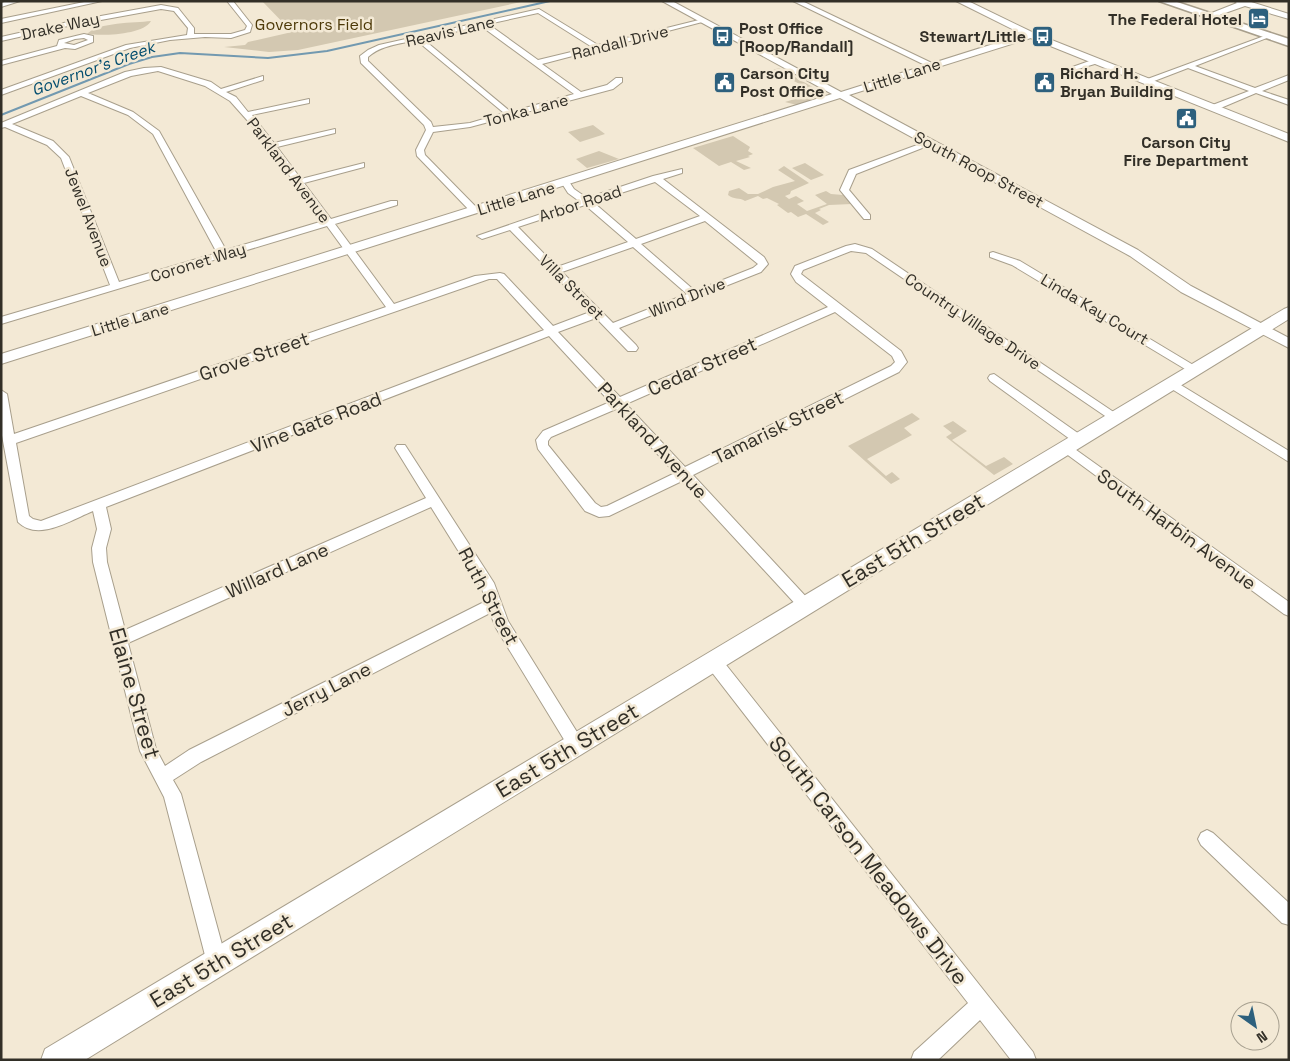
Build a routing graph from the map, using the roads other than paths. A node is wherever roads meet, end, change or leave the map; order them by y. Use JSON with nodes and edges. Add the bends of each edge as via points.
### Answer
{"nodes":[{"id":1,"x":17,"y":1,"type":"edge"},
{"id":2,"x":99,"y":1,"type":"edge"},
{"id":3,"x":230,"y":1,"type":"edge"},
{"id":4,"x":666,"y":1,"type":"edge"},
{"id":5,"x":796,"y":1,"type":"edge"},
{"id":6,"x":960,"y":1,"type":"edge"},
{"id":7,"x":1164,"y":1,"type":"edge"},
{"id":8,"x":1245,"y":2,"type":"edge"},
{"id":9,"x":181,"y":3,"type":"dead end"},
{"id":10,"x":1,"y":5,"type":"edge"},
{"id":11,"x":58,"y":5,"type":"edge"},
{"id":12,"x":172,"y":7,"type":"junction"},
{"id":13,"x":1208,"y":16,"type":"junction"},
{"id":14,"x":1289,"y":17,"type":"edge"},
{"id":15,"x":1,"y":21,"type":"edge"},
{"id":16,"x":703,"y":21,"type":"junction"},
{"id":17,"x":482,"y":23,"type":"junction"},
{"id":18,"x":68,"y":24,"type":"junction"},
{"id":19,"x":1031,"y":35,"type":"junction"},
{"id":20,"x":74,"y":36,"type":"junction"},
{"id":21,"x":190,"y":36,"type":"junction"},
{"id":22,"x":1269,"y":36,"type":"junction"},
{"id":23,"x":418,"y":38,"type":"junction"},
{"id":24,"x":1,"y":39,"type":"edge"},
{"id":25,"x":1289,"y":43,"type":"edge"},
{"id":26,"x":62,"y":46,"type":"junction"},
{"id":27,"x":598,"y":48,"type":"junction"},
{"id":28,"x":95,"y":49,"type":"junction"},
{"id":29,"x":1,"y":63,"type":"edge"},
{"id":30,"x":536,"y":63,"type":"junction"},
{"id":31,"x":1100,"y":63,"type":"junction"},
{"id":32,"x":932,"y":65,"type":"junction"},
{"id":33,"x":1189,"y":66,"type":"junction"},
{"id":34,"x":1068,"y":70,"type":"dead end"},
{"id":35,"x":1076,"y":74,"type":"dead end"},
{"id":36,"x":1289,"y":77,"type":"edge"},
{"id":37,"x":260,"y":78,"type":"dead end"},
{"id":38,"x":619,"y":80,"type":"dead end"},
{"id":39,"x":1146,"y":81,"type":"junction"},
{"id":40,"x":1255,"y":90,"type":"junction"},
{"id":41,"x":1,"y":92,"type":"edge"},
{"id":42,"x":221,"y":92,"type":"junction"},
{"id":43,"x":81,"y":94,"type":"junction"},
{"id":44,"x":580,"y":95,"type":"junction"},
{"id":45,"x":841,"y":96,"type":"junction"},
{"id":46,"x":306,"y":101,"type":"dead end"},
{"id":47,"x":1289,"y":103,"type":"edge"},
{"id":48,"x":1213,"y":108,"type":"junction"},
{"id":49,"x":248,"y":114,"type":"junction"},
{"id":50,"x":509,"y":114,"type":"junction"},
{"id":51,"x":3,"y":125,"type":"edge"},
{"id":52,"x":430,"y":130,"type":"junction"},
{"id":53,"x":332,"y":131,"type":"dead end"},
{"id":54,"x":1288,"y":137,"type":"edge"},
{"id":55,"x":932,"y":143,"type":"junction"},
{"id":56,"x":272,"y":146,"type":"junction"},
{"id":57,"x":361,"y":165,"type":"dead end"},
{"id":58,"x":679,"y":171,"type":"dead end"},
{"id":59,"x":656,"y":178,"type":"junction"},
{"id":60,"x":298,"y":182,"type":"junction"},
{"id":61,"x":565,"y":182,"type":"junction"},
{"id":62,"x":586,"y":201,"type":"junction"},
{"id":63,"x":394,"y":203,"type":"dead end"},
{"id":64,"x":475,"y":211,"type":"junction"},
{"id":65,"x":707,"y":217,"type":"junction"},
{"id":66,"x":866,"y":217,"type":"dead end"},
{"id":67,"x":328,"y":223,"type":"junction"},
{"id":68,"x":511,"y":226,"type":"junction"},
{"id":69,"x":482,"y":236,"type":"dead end"},
{"id":70,"x":634,"y":243,"type":"junction"},
{"id":71,"x":349,"y":250,"type":"junction"},
{"id":72,"x":223,"y":254,"type":"junction"},
{"id":73,"x":993,"y":255,"type":"dead end"},
{"id":74,"x":556,"y":271,"type":"junction"},
{"id":75,"x":500,"y":276,"type":"joint"},
{"id":76,"x":115,"y":286,"type":"junction"},
{"id":77,"x":694,"y":294,"type":"junction"},
{"id":78,"x":392,"y":308,"type":"junction"},
{"id":79,"x":836,"y":308,"type":"junction"},
{"id":80,"x":1289,"y":312,"type":"edge"},
{"id":81,"x":598,"y":313,"type":"junction"},
{"id":82,"x":1,"y":321,"type":"edge"},
{"id":83,"x":612,"y":327,"type":"junction"},
{"id":84,"x":1260,"y":329,"type":"junction"},
{"id":85,"x":552,"y":331,"type":"junction"},
{"id":86,"x":1289,"y":344,"type":"edge"},
{"id":87,"x":632,"y":348,"type":"dead end"},
{"id":88,"x":1,"y":359,"type":"edge"},
{"id":89,"x":1194,"y":369,"type":"junction"},
{"id":90,"x":994,"y":378,"type":"dead end"},
{"id":91,"x":1171,"y":383,"type":"junction"},
{"id":92,"x":1,"y":394,"type":"edge"},
{"id":93,"x":618,"y":403,"type":"junction"},
{"id":94,"x":1115,"y":418,"type":"junction"},
{"id":95,"x":10,"y":441,"type":"junction"},
{"id":96,"x":1072,"y":443,"type":"junction"},
{"id":97,"x":401,"y":448,"type":"dead end"},
{"id":98,"x":1289,"y":456,"type":"edge"},
{"id":99,"x":683,"y":474,"type":"junction"},
{"id":100,"x":434,"y":500,"type":"junction"},
{"id":101,"x":99,"y":506,"type":"junction"},
{"id":102,"x":599,"y":512,"type":"joint"},
{"id":103,"x":494,"y":604,"type":"junction"},
{"id":104,"x":805,"y":605,"type":"junction"},
{"id":105,"x":1289,"y":610,"type":"edge"},
{"id":106,"x":120,"y":639,"type":"junction"},
{"id":107,"x":713,"y":661,"type":"junction"},
{"id":108,"x":577,"y":745,"type":"junction"},
{"id":109,"x":162,"y":778,"type":"junction"},
{"id":110,"x":1207,"y":838,"type":"dead end"},
{"id":111,"x":1287,"y":912,"type":"edge"},
{"id":112,"x":217,"y":963,"type":"junction"},
{"id":113,"x":982,"y":1004,"type":"junction"},
{"id":114,"x":56,"y":1060,"type":"edge"},
{"id":115,"x":922,"y":1060,"type":"edge"},
{"id":116,"x":1025,"y":1060,"type":"edge"}],
"edges":[{"from":1,"to":10,"type":"street"},
{"from":2,"to":11,"type":"street"},
{"from":3,"to":21,"type":"street","via":[[250,30],[231,36]]},
{"from":4,"to":16,"type":"street","name":"South Roop Street"},
{"from":5,"to":32,"type":"street"},
{"from":6,"to":19,"type":"main road"},
{"from":7,"to":13,"type":"main road"},
{"from":8,"to":13,"type":"street"},
{"from":8,"to":14,"type":"street"},
{"from":9,"to":12,"type":"street","name":"Drake Way"},
{"from":11,"to":15,"type":"street"},
{"from":11,"to":18,"type":"street"},
{"from":12,"to":18,"type":"street","name":"Drake Way"},
{"from":12,"to":21,"type":"street","via":[[191,28]]},
{"from":13,"to":22,"type":"main road"},
{"from":16,"to":27,"type":"street","name":"Randall Drive"},
{"from":16,"to":45,"type":"street","name":"South Roop Street"},
{"from":17,"to":23,"type":"street","name":"Reavis Lane"},
{"from":17,"to":27,"type":"street","name":"Reavis Lane","via":[[539,10]]},
{"from":17,"to":30,"type":"street"},
{"from":18,"to":20,"type":"street"},
{"from":18,"to":24,"type":"street","name":"Drake Way"},
{"from":19,"to":31,"type":"main road"},
{"from":19,"to":32,"type":"street","name":"Little Lane"},
{"from":20,"to":26,"type":"street","via":[[61,41]]},
{"from":20,"to":28,"type":"street","via":[[91,37]]},
{"from":21,"to":28,"type":"street"},
{"from":22,"to":25,"type":"main road"},
{"from":22,"to":33,"type":"street"},
{"from":23,"to":50,"type":"street"},
{"from":23,"to":52,"type":"street","name":"Reavis Lane","via":[[381,46],[364,56],[364,61],[428,124]]},
{"from":26,"to":28,"type":"street"},
{"from":26,"to":29,"type":"street"},
{"from":27,"to":30,"type":"street","name":"Randall Drive"},
{"from":28,"to":41,"type":"street"},
{"from":30,"to":44,"type":"street"},
{"from":31,"to":34,"type":"street"},
{"from":31,"to":35,"type":"street"},
{"from":31,"to":39,"type":"main road"},
{"from":32,"to":45,"type":"street","name":"Little Lane"},
{"from":33,"to":39,"type":"street"},
{"from":33,"to":40,"type":"street"},
{"from":36,"to":40,"type":"street"},
{"from":37,"to":42,"type":"street"},
{"from":38,"to":44,"type":"street","name":"Tonka Lane","via":[[610,87]]},
{"from":39,"to":48,"type":"main road"},
{"from":40,"to":47,"type":"street"},
{"from":40,"to":48,"type":"street"},
{"from":42,"to":43,"type":"street","name":"Parkland Avenue","via":[[196,79],[158,69],[139,71]]},
{"from":42,"to":49,"type":"street","name":"Parkland Avenue"},
{"from":43,"to":51,"type":"street"},
{"from":43,"to":72,"type":"street","via":[[126,111],[156,133]]},
{"from":44,"to":50,"type":"street","name":"Tonka Lane"},
{"from":45,"to":55,"type":"street","name":"South Roop Street"},
{"from":45,"to":61,"type":"street","name":"Little Lane"},
{"from":46,"to":49,"type":"street"},
{"from":48,"to":54,"type":"main road"},
{"from":49,"to":56,"type":"street","name":"Parkland Avenue"},
{"from":50,"to":52,"type":"street","name":"Tonka Lane","via":[[470,125]]},
{"from":51,"to":76,"type":"street","name":"Jewel Avenue","via":[[50,143],[65,157]]},
{"from":52,"to":64,"type":"street","via":[[420,150],[421,156]]},
{"from":53,"to":56,"type":"street"},
{"from":55,"to":66,"type":"street","via":[[852,172],[844,190]]},
{"from":55,"to":84,"type":"street","name":"South Roop Street","via":[[1134,253],[1190,291]]},
{"from":56,"to":60,"type":"street","name":"Parkland Avenue"},
{"from":57,"to":60,"type":"street"},
{"from":58,"to":59,"type":"street","name":"Arbor Road"},
{"from":59,"to":62,"type":"street","name":"Arbor Road"},
{"from":59,"to":65,"type":"street"},
{"from":60,"to":67,"type":"street","name":"Parkland Avenue"},
{"from":61,"to":62,"type":"street","via":[[568,189]]},
{"from":61,"to":64,"type":"street","name":"Little Lane"},
{"from":62,"to":68,"type":"street","name":"Arbor Road"},
{"from":62,"to":70,"type":"street"},
{"from":63,"to":67,"type":"street","name":"Coronet Way"},
{"from":64,"to":71,"type":"street","name":"Little Lane"},
{"from":65,"to":70,"type":"street"},
{"from":65,"to":77,"type":"street","name":"Wind Drive","via":[[760,258],[762,265],[757,270]]},
{"from":67,"to":71,"type":"street","name":"Parkland Avenue"},
{"from":67,"to":72,"type":"street","name":"Coronet Way"},
{"from":68,"to":69,"type":"street","name":"Arbor Road"},
{"from":68,"to":74,"type":"street","name":"Villa Street"},
{"from":70,"to":74,"type":"street"},
{"from":70,"to":77,"type":"street"},
{"from":71,"to":78,"type":"street","name":"Parkland Avenue"},
{"from":71,"to":88,"type":"street","name":"Little Lane"},
{"from":72,"to":76,"type":"street","name":"Coronet Way"},
{"from":73,"to":89,"type":"street","name":"Linda Kay Court","via":[[1016,263]]},
{"from":74,"to":81,"type":"street","name":"Villa Street"},
{"from":75,"to":78,"type":"street","name":"Grove Street","via":[[479,278]]},
{"from":75,"to":85,"type":"street","name":"Parkland Avenue"},
{"from":76,"to":82,"type":"street","name":"Coronet Way"},
{"from":77,"to":83,"type":"street","name":"Wind Drive"},
{"from":78,"to":95,"type":"street","name":"Grove Street"},
{"from":79,"to":93,"type":"street","name":"Cedar Street"},
{"from":79,"to":94,"type":"street","name":"Country Village Drive","via":[[800,280],[796,274],[799,268],[855,246],[869,251]]},
{"from":79,"to":99,"type":"street","name":"Tamarisk Street","via":[[897,354],[901,362],[895,370]]},
{"from":80,"to":84,"type":"main road","name":"East 5th Street"},
{"from":81,"to":83,"type":"street","name":"Villa Street"},
{"from":81,"to":85,"type":"street","name":"Vine Gate Road"},
{"from":83,"to":87,"type":"street","name":"Villa Street"},
{"from":84,"to":86,"type":"street","name":"South Roop Street"},
{"from":84,"to":89,"type":"main road","name":"East 5th Street"},
{"from":85,"to":93,"type":"street","name":"Parkland Avenue"},
{"from":85,"to":101,"type":"street","name":"Vine Gate Road"},
{"from":89,"to":91,"type":"main road","name":"East 5th Street"},
{"from":90,"to":96,"type":"street"},
{"from":91,"to":94,"type":"main road","name":"East 5th Street"},
{"from":91,"to":98,"type":"street"},
{"from":92,"to":95,"type":"street"},
{"from":93,"to":99,"type":"street","name":"Parkland Avenue"},
{"from":93,"to":102,"type":"street","name":"Cedar Street","via":[[547,434],[542,440],[542,446],[590,507]]},
{"from":94,"to":96,"type":"main road","name":"East 5th Street"},
{"from":95,"to":101,"type":"street","name":"Vine Gate Road","via":[[23,518],[33,526],[49,525]]},
{"from":96,"to":104,"type":"main road","name":"East 5th Street"},
{"from":96,"to":105,"type":"street","name":"South Harbin Avenue"},
{"from":97,"to":100,"type":"street","name":"Ruth Street"},
{"from":99,"to":102,"type":"street","name":"Tamarisk Street","via":[[609,511]]},
{"from":99,"to":104,"type":"street","name":"Parkland Avenue"},
{"from":100,"to":103,"type":"street","name":"Ruth Street","via":[[489,587]]},
{"from":100,"to":106,"type":"street","name":"Willard Lane"},
{"from":101,"to":106,"type":"street","name":"Elaine Street","via":[[104,529],[99,556]]},
{"from":103,"to":108,"type":"street","name":"Ruth Street","via":[[501,622]]},
{"from":103,"to":109,"type":"street","name":"Jerry Lane","via":[[195,756]]},
{"from":104,"to":107,"type":"main road","name":"East 5th Street"},
{"from":106,"to":109,"type":"street","name":"Elaine Street","via":[[148,751]]},
{"from":107,"to":108,"type":"main road","name":"East 5th Street"},
{"from":107,"to":113,"type":"street","name":"South Carson Meadows Drive"},
{"from":108,"to":112,"type":"main road","name":"East 5th Street"},
{"from":109,"to":112,"type":"street","name":"Elaine Street","via":[[172,794]]},
{"from":110,"to":111,"type":"street"},
{"from":112,"to":114,"type":"main road","name":"East 5th Street"},
{"from":113,"to":115,"type":"street"},
{"from":113,"to":116,"type":"street","name":"South Carson Meadows Drive"}]}
